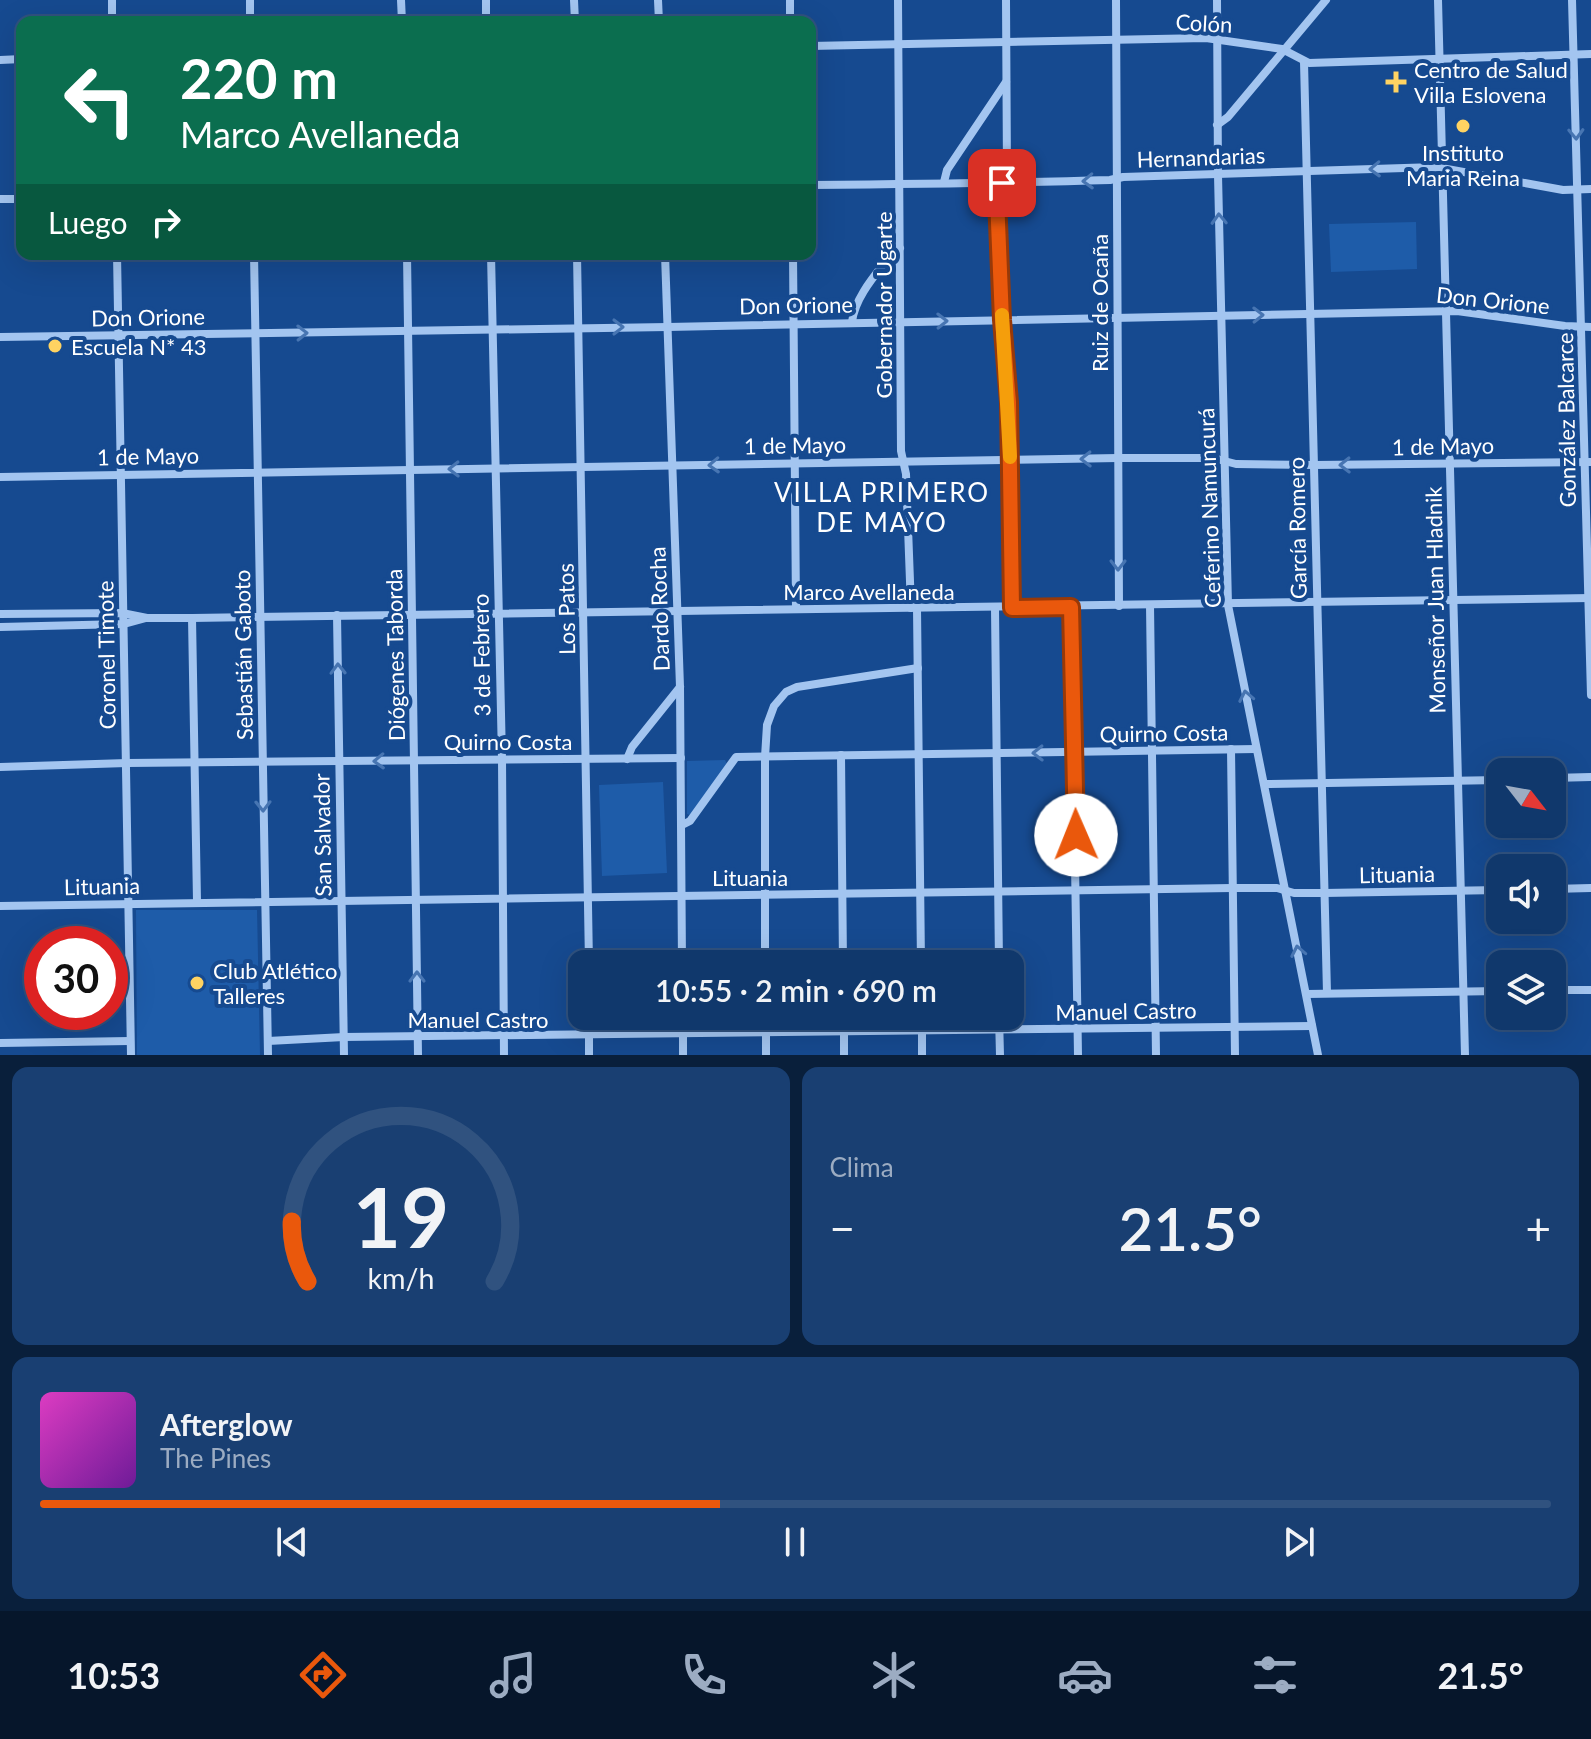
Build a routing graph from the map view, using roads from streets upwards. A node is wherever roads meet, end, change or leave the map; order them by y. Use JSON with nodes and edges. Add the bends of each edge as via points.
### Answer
{"nodes":[{"id":1,"x":898,"y":0,"type":"edge"},
{"id":2,"x":1006,"y":0,"type":"edge"},
{"id":3,"x":1116,"y":0,"type":"edge"},
{"id":4,"x":1217,"y":0,"type":"edge"},
{"id":5,"x":1326,"y":0,"type":"edge"},
{"id":6,"x":1438,"y":0,"type":"edge"},
{"id":7,"x":1572,"y":0,"type":"edge"},
{"id":8,"x":1217,"y":38,"type":"junction"},
{"id":9,"x":1118,"y":39,"type":"junction"},
{"id":10,"x":1007,"y":43,"type":"junction"},
{"id":11,"x":899,"y":45,"type":"junction"},
{"id":12,"x":816,"y":46,"type":"edge"},
{"id":13,"x":1282,"y":49,"type":"junction"},
{"id":14,"x":1591,"y":54,"type":"edge"},
{"id":15,"x":1573,"y":55,"type":"junction"},
{"id":16,"x":1439,"y":59,"type":"junction"},
{"id":17,"x":1304,"y":62,"type":"junction"},
{"id":18,"x":1006,"y":82,"type":"junction"},
{"id":19,"x":1217,"y":125,"type":"junction"},
{"id":20,"x":1441,"y":168,"type":"junction"},
{"id":21,"x":1308,"y":171,"type":"junction"},
{"id":22,"x":1218,"y":175,"type":"junction"},
{"id":23,"x":1116,"y":179,"type":"junction"},
{"id":24,"x":944,"y":182,"type":"junction"},
{"id":25,"x":1002,"y":183,"type":"junction"},
{"id":26,"x":816,"y":185,"type":"edge"},
{"id":27,"x":900,"y":185,"type":"junction"},
{"id":28,"x":1591,"y":189,"type":"edge"},
{"id":29,"x":1577,"y":190,"type":"junction"},
{"id":30,"x":900,"y":248,"type":"junction"},
{"id":31,"x":117,"y":260,"type":"edge"},
{"id":32,"x":254,"y":260,"type":"edge"},
{"id":33,"x":407,"y":260,"type":"edge"},
{"id":34,"x":491,"y":260,"type":"edge"},
{"id":35,"x":577,"y":260,"type":"edge"},
{"id":36,"x":665,"y":260,"type":"edge"},
{"id":37,"x":793,"y":260,"type":"edge"},
{"id":38,"x":1447,"y":311,"type":"junction"},
{"id":39,"x":1311,"y":314,"type":"junction"},
{"id":40,"x":1222,"y":316,"type":"junction"},
{"id":41,"x":1117,"y":317,"type":"junction"},
{"id":42,"x":1002,"y":320,"type":"junction"},
{"id":43,"x":852,"y":322,"type":"junction"},
{"id":44,"x":902,"y":322,"type":"junction"},
{"id":45,"x":794,"y":323,"type":"junction"},
{"id":46,"x":668,"y":327,"type":"junction"},
{"id":47,"x":1586,"y":327,"type":"edge"},
{"id":48,"x":492,"y":328,"type":"junction"},
{"id":49,"x":579,"y":328,"type":"junction"},
{"id":50,"x":407,"y":330,"type":"junction"},
{"id":51,"x":256,"y":334,"type":"junction"},
{"id":52,"x":119,"y":335,"type":"junction"},
{"id":53,"x":0,"y":337,"type":"edge"},
{"id":54,"x":1118,"y":458,"type":"junction"},
{"id":55,"x":1010,"y":460,"type":"junction"},
{"id":56,"x":902,"y":461,"type":"junction"},
{"id":57,"x":1224,"y":461,"type":"junction"},
{"id":58,"x":794,"y":462,"type":"junction"},
{"id":59,"x":1588,"y":462,"type":"edge"},
{"id":60,"x":1450,"y":463,"type":"junction"},
{"id":61,"x":1314,"y":465,"type":"junction"},
{"id":62,"x":673,"y":466,"type":"junction"},
{"id":63,"x":582,"y":467,"type":"junction"},
{"id":64,"x":495,"y":468,"type":"junction"},
{"id":65,"x":410,"y":470,"type":"junction"},
{"id":66,"x":258,"y":472,"type":"junction"},
{"id":67,"x":122,"y":475,"type":"junction"},
{"id":68,"x":0,"y":477,"type":"edge"},
{"id":69,"x":1590,"y":598,"type":"edge"},
{"id":70,"x":1452,"y":600,"type":"junction"},
{"id":71,"x":1317,"y":603,"type":"junction"},
{"id":72,"x":1150,"y":605,"type":"junction"},
{"id":73,"x":1228,"y":605,"type":"junction"},
{"id":74,"x":1119,"y":606,"type":"junction"},
{"id":75,"x":1071,"y":607,"type":"junction"},
{"id":76,"x":914,"y":608,"type":"junction"},
{"id":77,"x":995,"y":608,"type":"junction"},
{"id":78,"x":1012,"y":608,"type":"junction"},
{"id":79,"x":796,"y":609,"type":"junction"},
{"id":80,"x":677,"y":610,"type":"junction"},
{"id":81,"x":584,"y":612,"type":"junction"},
{"id":82,"x":122,"y":613,"type":"junction"},
{"id":83,"x":498,"y":613,"type":"junction"},
{"id":84,"x":0,"y":614,"type":"edge"},
{"id":85,"x":337,"y":615,"type":"junction"},
{"id":86,"x":413,"y":615,"type":"junction"},
{"id":87,"x":260,"y":616,"type":"junction"},
{"id":88,"x":147,"y":618,"type":"junction"},
{"id":89,"x":192,"y":618,"type":"junction"},
{"id":90,"x":124,"y":624,"type":"junction"},
{"id":91,"x":0,"y":627,"type":"edge"},
{"id":92,"x":918,"y":668,"type":"junction"},
{"id":93,"x":680,"y":687,"type":"junction"},
{"id":94,"x":1591,"y":695,"type":"edge"},
{"id":95,"x":1231,"y":749,"type":"junction"},
{"id":96,"x":1256,"y":749,"type":"junction"},
{"id":97,"x":1152,"y":751,"type":"junction"},
{"id":98,"x":1075,"y":752,"type":"junction"},
{"id":99,"x":918,"y":754,"type":"junction"},
{"id":100,"x":996,"y":754,"type":"junction"},
{"id":101,"x":841,"y":755,"type":"junction"},
{"id":102,"x":765,"y":757,"type":"junction"},
{"id":103,"x":681,"y":758,"type":"junction"},
{"id":104,"x":502,"y":759,"type":"junction"},
{"id":105,"x":585,"y":759,"type":"junction"},
{"id":106,"x":627,"y":759,"type":"junction"},
{"id":107,"x":415,"y":760,"type":"junction"},
{"id":108,"x":196,"y":762,"type":"junction"},
{"id":109,"x":262,"y":762,"type":"junction"},
{"id":110,"x":339,"y":762,"type":"junction"},
{"id":111,"x":127,"y":763,"type":"junction"},
{"id":112,"x":0,"y":767,"type":"edge"},
{"id":113,"x":1591,"y":777,"type":"edge"},
{"id":114,"x":1566,"y":778,"type":"edge"},
{"id":115,"x":1486,"y":780,"type":"edge"},
{"id":116,"x":1457,"y":781,"type":"junction"},
{"id":117,"x":1321,"y":783,"type":"junction"},
{"id":118,"x":1265,"y":784,"type":"junction"},
{"id":119,"x":682,"y":825,"type":"junction"},
{"id":120,"x":1232,"y":888,"type":"junction"},
{"id":121,"x":1591,"y":888,"type":"edge"},
{"id":122,"x":1154,"y":889,"type":"junction"},
{"id":123,"x":1566,"y":889,"type":"edge"},
{"id":124,"x":1077,"y":890,"type":"junction"},
{"id":125,"x":1286,"y":890,"type":"junction"},
{"id":126,"x":1459,"y":890,"type":"junction"},
{"id":127,"x":1486,"y":890,"type":"edge"},
{"id":128,"x":999,"y":891,"type":"junction"},
{"id":129,"x":921,"y":892,"type":"junction"},
{"id":130,"x":1324,"y":893,"type":"junction"},
{"id":131,"x":842,"y":894,"type":"junction"},
{"id":132,"x":681,"y":895,"type":"junction"},
{"id":133,"x":763,"y":895,"type":"junction"},
{"id":134,"x":502,"y":897,"type":"junction"},
{"id":135,"x":587,"y":897,"type":"junction"},
{"id":136,"x":341,"y":899,"type":"junction"},
{"id":137,"x":417,"y":899,"type":"junction"},
{"id":138,"x":265,"y":900,"type":"junction"},
{"id":139,"x":197,"y":901,"type":"junction"},
{"id":140,"x":130,"y":903,"type":"junction"},
{"id":141,"x":0,"y":906,"type":"edge"},
{"id":142,"x":589,"y":950,"type":"edge"},
{"id":143,"x":682,"y":950,"type":"edge"},
{"id":144,"x":765,"y":950,"type":"edge"},
{"id":145,"x":843,"y":950,"type":"edge"},
{"id":146,"x":921,"y":950,"type":"edge"},
{"id":147,"x":999,"y":950,"type":"edge"},
{"id":148,"x":1566,"y":990,"type":"edge"},
{"id":149,"x":1591,"y":990,"type":"edge"},
{"id":150,"x":1462,"y":991,"type":"junction"},
{"id":151,"x":1486,"y":991,"type":"edge"},
{"id":152,"x":1327,"y":993,"type":"junction"},
{"id":153,"x":1307,"y":994,"type":"junction"},
{"id":154,"x":1234,"y":1026,"type":"junction"},
{"id":155,"x":1312,"y":1026,"type":"junction"},
{"id":156,"x":1155,"y":1029,"type":"junction"},
{"id":157,"x":589,"y":1030,"type":"edge"},
{"id":158,"x":683,"y":1030,"type":"edge"},
{"id":159,"x":766,"y":1030,"type":"edge"},
{"id":160,"x":1078,"y":1030,"type":"junction"},
{"id":161,"x":999,"y":1031,"type":"junction"},
{"id":162,"x":922,"y":1032,"type":"junction"},
{"id":163,"x":844,"y":1033,"type":"junction"},
{"id":164,"x":766,"y":1034,"type":"junction"},
{"id":165,"x":683,"y":1035,"type":"junction"},
{"id":166,"x":589,"y":1036,"type":"junction"},
{"id":167,"x":344,"y":1037,"type":"junction"},
{"id":168,"x":418,"y":1037,"type":"junction"},
{"id":169,"x":504,"y":1037,"type":"junction"},
{"id":170,"x":130,"y":1041,"type":"junction"},
{"id":171,"x":268,"y":1041,"type":"junction"},
{"id":172,"x":0,"y":1043,"type":"edge"},
{"id":173,"x":131,"y":1055,"type":"edge"},
{"id":174,"x":268,"y":1055,"type":"edge"},
{"id":175,"x":344,"y":1055,"type":"edge"},
{"id":176,"x":418,"y":1055,"type":"edge"},
{"id":177,"x":504,"y":1055,"type":"edge"},
{"id":178,"x":589,"y":1055,"type":"edge"},
{"id":179,"x":683,"y":1055,"type":"edge"},
{"id":180,"x":766,"y":1055,"type":"edge"},
{"id":181,"x":844,"y":1055,"type":"edge"},
{"id":182,"x":922,"y":1055,"type":"edge"},
{"id":183,"x":1000,"y":1055,"type":"edge"},
{"id":184,"x":1078,"y":1055,"type":"edge"},
{"id":185,"x":1156,"y":1055,"type":"edge"},
{"id":186,"x":1235,"y":1055,"type":"edge"},
{"id":187,"x":1318,"y":1055,"type":"edge"},
{"id":188,"x":1465,"y":1055,"type":"edge"}],
"edges":[{"from":1,"to":11,"type":"street","name":"Gobernador Ugarte"},
{"from":2,"to":10,"type":"street"},
{"from":3,"to":9,"type":"street","name":"Ruiz de Ocaña"},
{"from":4,"to":8,"type":"street","name":"Ceferino Namuncurá"},
{"from":5,"to":13,"type":"street"},
{"from":6,"to":16,"type":"street","name":"Monseñor Juan Hladnik"},
{"from":7,"to":15,"type":"street","name":"González Balcarce"},
{"from":8,"to":9,"type":"street","name":"Colón"},
{"from":8,"to":13,"type":"street","name":"Colón"},
{"from":8,"to":19,"type":"street","name":"Ceferino Namuncurá"},
{"from":9,"to":10,"type":"street","name":"Colón"},
{"from":9,"to":23,"type":"street","name":"Ruiz de Ocaña"},
{"from":10,"to":11,"type":"street","name":"Colón"},
{"from":10,"to":18,"type":"street"},
{"from":11,"to":12,"type":"street","name":"Colón"},
{"from":11,"to":27,"type":"street","name":"Gobernador Ugarte"},
{"from":13,"to":17,"type":"street","name":"Colón"},
{"from":13,"to":19,"type":"street"},
{"from":14,"to":15,"type":"street"},
{"from":15,"to":16,"type":"street"},
{"from":15,"to":29,"type":"street","name":"González Balcarce","one_way":true},
{"from":16,"to":17,"type":"street"},
{"from":16,"to":20,"type":"street","name":"Monseñor Juan Hladnik"},
{"from":17,"to":21,"type":"street","name":"García Romero"},
{"from":18,"to":24,"type":"street"},
{"from":18,"to":25,"type":"street","via":[[1007,173]]},
{"from":19,"to":22,"type":"street","name":"Ceferino Namuncurá"},
{"from":20,"to":21,"type":"street","name":"Hernandarias","one_way":true},
{"from":20,"to":29,"type":"street","name":"Hernandarias"},
{"from":20,"to":38,"type":"street","name":"Monseñor Juan Hladnik"},
{"from":21,"to":22,"type":"street","name":"Hernandarias"},
{"from":21,"to":39,"type":"street","name":"García Romero"},
{"from":22,"to":23,"type":"street","name":"Hernandarias"},
{"from":40,"to":22,"type":"street","name":"Ceferino Namuncurá","one_way":true},
{"from":23,"to":25,"type":"street","name":"Hernandarias","one_way":true},
{"from":23,"to":41,"type":"street","name":"Ruiz de Ocaña"},
{"from":24,"to":25,"type":"street","name":"Hernandarias"},
{"from":24,"to":27,"type":"street","name":"Hernandarias"},
{"from":25,"to":42,"type":"street","via":[[997,198]]},
{"from":26,"to":27,"type":"street","name":"Hernandarias"},
{"from":27,"to":30,"type":"street","name":"Gobernador Ugarte"},
{"from":28,"to":29,"type":"street","name":"Hernandarias"},
{"from":29,"to":47,"type":"street","name":"González Balcarce"},
{"from":30,"to":43,"type":"street","via":[[864,293]]},
{"from":30,"to":44,"type":"street","name":"Gobernador Ugarte"},
{"from":31,"to":52,"type":"street","name":"Coronel Timote"},
{"from":32,"to":51,"type":"street","name":"Sebastián Gaboto"},
{"from":33,"to":50,"type":"street","name":"Diógenes Taborda"},
{"from":34,"to":48,"type":"street","name":"3 de Febrero"},
{"from":35,"to":49,"type":"street","name":"Los Patos"},
{"from":36,"to":46,"type":"street","name":"Dardo Rocha"},
{"from":37,"to":45,"type":"street"},
{"from":38,"to":39,"type":"street","name":"Don Orione"},
{"from":38,"to":47,"type":"street","name":"Don Orione"},
{"from":38,"to":60,"type":"street","name":"Monseñor Juan Hladnik"},
{"from":40,"to":39,"type":"street","name":"Don Orione","one_way":true},
{"from":39,"to":61,"type":"street","name":"García Romero"},
{"from":40,"to":41,"type":"street","name":"Don Orione"},
{"from":40,"to":57,"type":"street","name":"Ceferino Namuncurá"},
{"from":41,"to":42,"type":"street","name":"Don Orione"},
{"from":41,"to":54,"type":"street","name":"Ruiz de Ocaña"},
{"from":44,"to":42,"type":"street","name":"Don Orione","one_way":true},
{"from":42,"to":55,"type":"street"},
{"from":43,"to":44,"type":"street","name":"Don Orione"},
{"from":43,"to":45,"type":"street","name":"Don Orione"},
{"from":44,"to":56,"type":"street","name":"Gobernador Ugarte"},
{"from":45,"to":46,"type":"street","name":"Don Orione"},
{"from":45,"to":58,"type":"street"},
{"from":49,"to":46,"type":"street","name":"Don Orione","one_way":true},
{"from":46,"to":62,"type":"street","name":"Dardo Rocha"},
{"from":47,"to":59,"type":"street","name":"González Balcarce"},
{"from":48,"to":49,"type":"street","name":"Don Orione"},
{"from":48,"to":50,"type":"street","name":"Don Orione"},
{"from":48,"to":64,"type":"street","name":"3 de Febrero"},
{"from":49,"to":63,"type":"street","name":"Los Patos"},
{"from":51,"to":50,"type":"street","name":"Don Orione","one_way":true},
{"from":50,"to":65,"type":"street","name":"Diógenes Taborda"},
{"from":51,"to":52,"type":"street","name":"Don Orione"},
{"from":51,"to":66,"type":"street","name":"Sebastián Gaboto"},
{"from":52,"to":53,"type":"street","name":"Don Orione"},
{"from":52,"to":67,"type":"street","name":"Coronel Timote"},
{"from":54,"to":55,"type":"street","name":"1 de Mayo","one_way":true},
{"from":54,"to":57,"type":"street","name":"1 de Mayo"},
{"from":54,"to":74,"type":"street","name":"Ruiz de Ocaña","one_way":true},
{"from":55,"to":56,"type":"street","name":"1 de Mayo"},
{"from":55,"to":78,"type":"street"},
{"from":56,"to":58,"type":"street","name":"1 de Mayo"},
{"from":56,"to":76,"type":"street","name":"Gobernador Ugarte"},
{"from":57,"to":61,"type":"street","name":"1 de Mayo"},
{"from":57,"to":73,"type":"street","name":"Ceferino Namuncurá"},
{"from":58,"to":62,"type":"street","name":"1 de Mayo","one_way":true},
{"from":58,"to":79,"type":"street"},
{"from":59,"to":60,"type":"street","name":"1 de Mayo"},
{"from":59,"to":69,"type":"street","name":"González Balcarce"},
{"from":60,"to":61,"type":"street","name":"1 de Mayo","one_way":true},
{"from":60,"to":70,"type":"street","name":"Monseñor Juan Hladnik"},
{"from":61,"to":71,"type":"street","name":"García Romero"},
{"from":62,"to":63,"type":"street","name":"1 de Mayo"},
{"from":62,"to":80,"type":"street","name":"Dardo Rocha"},
{"from":63,"to":64,"type":"street","name":"1 de Mayo"},
{"from":63,"to":81,"type":"street","name":"Los Patos"},
{"from":64,"to":65,"type":"street","name":"1 de Mayo","one_way":true},
{"from":64,"to":83,"type":"street","name":"3 de Febrero"},
{"from":65,"to":66,"type":"street","name":"1 de Mayo"},
{"from":65,"to":86,"type":"street","name":"Diógenes Taborda"},
{"from":66,"to":67,"type":"street","name":"1 de Mayo"},
{"from":66,"to":87,"type":"street","name":"Sebastián Gaboto"},
{"from":67,"to":68,"type":"street","name":"1 de Mayo"},
{"from":67,"to":82,"type":"street","name":"Coronel Timote"},
{"from":69,"to":70,"type":"street","name":"Marco Avellaneda"},
{"from":69,"to":94,"type":"street","name":"González Balcarce"},
{"from":70,"to":71,"type":"street","name":"Marco Avellaneda"},
{"from":70,"to":116,"type":"street","name":"Monseñor Juan Hladnik"},
{"from":71,"to":73,"type":"street","name":"Marco Avellaneda"},
{"from":71,"to":117,"type":"street","name":"García Romero"},
{"from":72,"to":73,"type":"street","name":"Marco Avellaneda"},
{"from":72,"to":74,"type":"street","name":"Marco Avellaneda"},
{"from":72,"to":97,"type":"street"},
{"from":96,"to":73,"type":"street","name":"Ceferino Namuncurá","one_way":true},
{"from":74,"to":75,"type":"street","name":"Marco Avellaneda"},
{"from":75,"to":78,"type":"street","name":"Marco Avellaneda"},
{"from":75,"to":98,"type":"street"},
{"from":76,"to":77,"type":"street","name":"Marco Avellaneda"},
{"from":76,"to":79,"type":"street","name":"Marco Avellaneda"},
{"from":76,"to":92,"type":"street","name":"Gobernador Ugarte"},
{"from":77,"to":78,"type":"street","name":"Marco Avellaneda"},
{"from":77,"to":100,"type":"street"},
{"from":79,"to":80,"type":"street","name":"Marco Avellaneda"},
{"from":80,"to":81,"type":"street","name":"Marco Avellaneda"},
{"from":80,"to":93,"type":"street","name":"Dardo Rocha"},
{"from":81,"to":83,"type":"street","name":"Marco Avellaneda"},
{"from":81,"to":105,"type":"street","name":"Los Patos"},
{"from":82,"to":84,"type":"street","name":"Marco Avellaneda"},
{"from":82,"to":88,"type":"street","name":"Marco Avellaneda"},
{"from":82,"to":90,"type":"street","name":"Coronel Timote"},
{"from":83,"to":86,"type":"street","name":"Marco Avellaneda"},
{"from":83,"to":104,"type":"street","name":"3 de Febrero"},
{"from":85,"to":86,"type":"street","name":"Marco Avellaneda"},
{"from":85,"to":87,"type":"street","name":"Marco Avellaneda"},
{"from":110,"to":85,"type":"street","name":"San Salvador","one_way":true},
{"from":86,"to":107,"type":"street","name":"Diógenes Taborda"},
{"from":87,"to":89,"type":"street","name":"Marco Avellaneda"},
{"from":87,"to":109,"type":"street","name":"Sebastián Gaboto"},
{"from":88,"to":89,"type":"street","name":"Marco Avellaneda"},
{"from":88,"to":90,"type":"street","name":"Marco Avellaneda"},
{"from":89,"to":108,"type":"street"},
{"from":90,"to":91,"type":"street","name":"Marco Avellaneda"},
{"from":90,"to":111,"type":"street","name":"Coronel Timote"},
{"from":92,"to":99,"type":"street","name":"Gobernador Ugarte"},
{"from":92,"to":102,"type":"street","via":[[790,690],[769,716]]},
{"from":93,"to":103,"type":"street","name":"Dardo Rocha"},
{"from":93,"to":106,"type":"street"},
{"from":95,"to":96,"type":"street","name":"Quirno Costa"},
{"from":95,"to":97,"type":"street","name":"Quirno Costa"},
{"from":95,"to":120,"type":"street"},
{"from":96,"to":118,"type":"street","name":"Ceferino Namuncurá"},
{"from":97,"to":98,"type":"street","name":"Quirno Costa"},
{"from":97,"to":122,"type":"street"},
{"from":98,"to":100,"type":"street","name":"Quirno Costa","one_way":true},
{"from":98,"to":124,"type":"street"},
{"from":99,"to":100,"type":"street","name":"Quirno Costa"},
{"from":99,"to":101,"type":"street","name":"Quirno Costa"},
{"from":99,"to":129,"type":"street","name":"Gobernador Ugarte"},
{"from":100,"to":128,"type":"street"},
{"from":101,"to":102,"type":"street","name":"Quirno Costa"},
{"from":101,"to":131,"type":"street"},
{"from":102,"to":119,"type":"street","name":"Quirno Costa","via":[[736,757]]},
{"from":102,"to":133,"type":"street"},
{"from":103,"to":106,"type":"street","name":"Quirno Costa"},
{"from":103,"to":119,"type":"street","name":"Dardo Rocha"},
{"from":104,"to":105,"type":"street","name":"Quirno Costa"},
{"from":104,"to":107,"type":"street","name":"Quirno Costa"},
{"from":104,"to":134,"type":"street","name":"3 de Febrero"},
{"from":105,"to":106,"type":"street","name":"Quirno Costa"},
{"from":105,"to":135,"type":"street","name":"Los Patos"},
{"from":107,"to":110,"type":"street","name":"Quirno Costa","one_way":true},
{"from":107,"to":137,"type":"street","name":"Diógenes Taborda"},
{"from":108,"to":109,"type":"street","name":"Quirno Costa"},
{"from":108,"to":111,"type":"street","name":"Quirno Costa"},
{"from":108,"to":139,"type":"street"},
{"from":109,"to":110,"type":"street","name":"Quirno Costa"},
{"from":109,"to":138,"type":"street","name":"Sebastián Gaboto","one_way":true},
{"from":110,"to":136,"type":"street","name":"San Salvador"},
{"from":111,"to":112,"type":"street","name":"Quirno Costa"},
{"from":111,"to":140,"type":"street","name":"Coronel Timote"},
{"from":113,"to":114,"type":"street"},
{"from":115,"to":116,"type":"street"},
{"from":116,"to":117,"type":"street"},
{"from":116,"to":126,"type":"street","name":"Monseñor Juan Hladnik"},
{"from":117,"to":118,"type":"street"},
{"from":117,"to":130,"type":"street","name":"García Romero"},
{"from":118,"to":125,"type":"street","name":"Ceferino Namuncurá"},
{"from":119,"to":132,"type":"street","name":"Dardo Rocha"},
{"from":120,"to":122,"type":"street","name":"Lituania"},
{"from":120,"to":125,"type":"street","name":"Lituania"},
{"from":120,"to":154,"type":"street"},
{"from":121,"to":123,"type":"street"},
{"from":122,"to":124,"type":"street","name":"Lituania"},
{"from":122,"to":156,"type":"street"},
{"from":124,"to":128,"type":"street","name":"Lituania"},
{"from":124,"to":160,"type":"street"},
{"from":125,"to":130,"type":"street","name":"Lituania"},
{"from":153,"to":125,"type":"street","name":"Ceferino Namuncurá","one_way":true},
{"from":126,"to":127,"type":"street","name":"Lituania"},
{"from":126,"to":130,"type":"street","name":"Lituania"},
{"from":126,"to":150,"type":"street","name":"Monseñor Juan Hladnik"},
{"from":128,"to":129,"type":"street","name":"Lituania"},
{"from":128,"to":147,"type":"street"},
{"from":129,"to":131,"type":"street","name":"Lituania"},
{"from":129,"to":146,"type":"street","name":"Gobernador Ugarte"},
{"from":130,"to":152,"type":"street","name":"García Romero"},
{"from":131,"to":133,"type":"street","name":"Lituania"},
{"from":131,"to":145,"type":"street"},
{"from":132,"to":133,"type":"street","name":"Lituania"},
{"from":132,"to":135,"type":"street","name":"Lituania"},
{"from":132,"to":143,"type":"street","name":"Dardo Rocha"},
{"from":133,"to":144,"type":"street"},
{"from":134,"to":135,"type":"street","name":"Lituania"},
{"from":134,"to":137,"type":"street","name":"Lituania"},
{"from":134,"to":169,"type":"street","name":"3 de Febrero"},
{"from":135,"to":142,"type":"street","name":"Los Patos"},
{"from":136,"to":137,"type":"street","name":"Lituania"},
{"from":136,"to":138,"type":"street","name":"Lituania"},
{"from":136,"to":167,"type":"street","name":"San Salvador"},
{"from":168,"to":137,"type":"street","name":"Diógenes Taborda","one_way":true},
{"from":138,"to":139,"type":"street","name":"Lituania"},
{"from":138,"to":171,"type":"street","name":"Sebastián Gaboto"},
{"from":139,"to":140,"type":"street","name":"Lituania"},
{"from":140,"to":141,"type":"street","name":"Lituania"},
{"from":140,"to":170,"type":"street","name":"Coronel Timote"},
{"from":148,"to":149,"type":"street"},
{"from":150,"to":151,"type":"street"},
{"from":150,"to":152,"type":"street"},
{"from":150,"to":188,"type":"street","name":"Monseñor Juan Hladnik"},
{"from":152,"to":153,"type":"street"},
{"from":153,"to":155,"type":"street","name":"Ceferino Namuncurá"},
{"from":154,"to":155,"type":"street","name":"Manuel Castro"},
{"from":154,"to":156,"type":"street","name":"Manuel Castro"},
{"from":154,"to":186,"type":"street"},
{"from":155,"to":187,"type":"street","name":"Ceferino Namuncurá"},
{"from":156,"to":160,"type":"street","name":"Manuel Castro"},
{"from":156,"to":185,"type":"street"},
{"from":157,"to":166,"type":"street"},
{"from":158,"to":165,"type":"street"},
{"from":159,"to":164,"type":"street"},
{"from":160,"to":161,"type":"street","name":"Manuel Castro"},
{"from":160,"to":184,"type":"street"},
{"from":161,"to":162,"type":"street","name":"Manuel Castro"},
{"from":161,"to":183,"type":"street"},
{"from":162,"to":163,"type":"street","name":"Manuel Castro"},
{"from":162,"to":182,"type":"street"},
{"from":163,"to":164,"type":"street","name":"Manuel Castro"},
{"from":163,"to":181,"type":"street"},
{"from":164,"to":165,"type":"street","name":"Manuel Castro"},
{"from":164,"to":180,"type":"street"},
{"from":165,"to":166,"type":"street","name":"Manuel Castro"},
{"from":165,"to":179,"type":"street"},
{"from":166,"to":169,"type":"street","name":"Manuel Castro"},
{"from":166,"to":178,"type":"street"},
{"from":167,"to":168,"type":"street","name":"Manuel Castro"},
{"from":167,"to":171,"type":"street","name":"Manuel Castro"},
{"from":167,"to":175,"type":"street","name":"San Salvador"},
{"from":168,"to":169,"type":"street","name":"Manuel Castro"},
{"from":168,"to":176,"type":"street","name":"Diógenes Taborda"},
{"from":169,"to":177,"type":"street","name":"3 de Febrero"},
{"from":170,"to":172,"type":"street"},
{"from":170,"to":173,"type":"street","name":"Coronel Timote"},
{"from":171,"to":174,"type":"street","name":"Sebastián Gaboto"}]}
